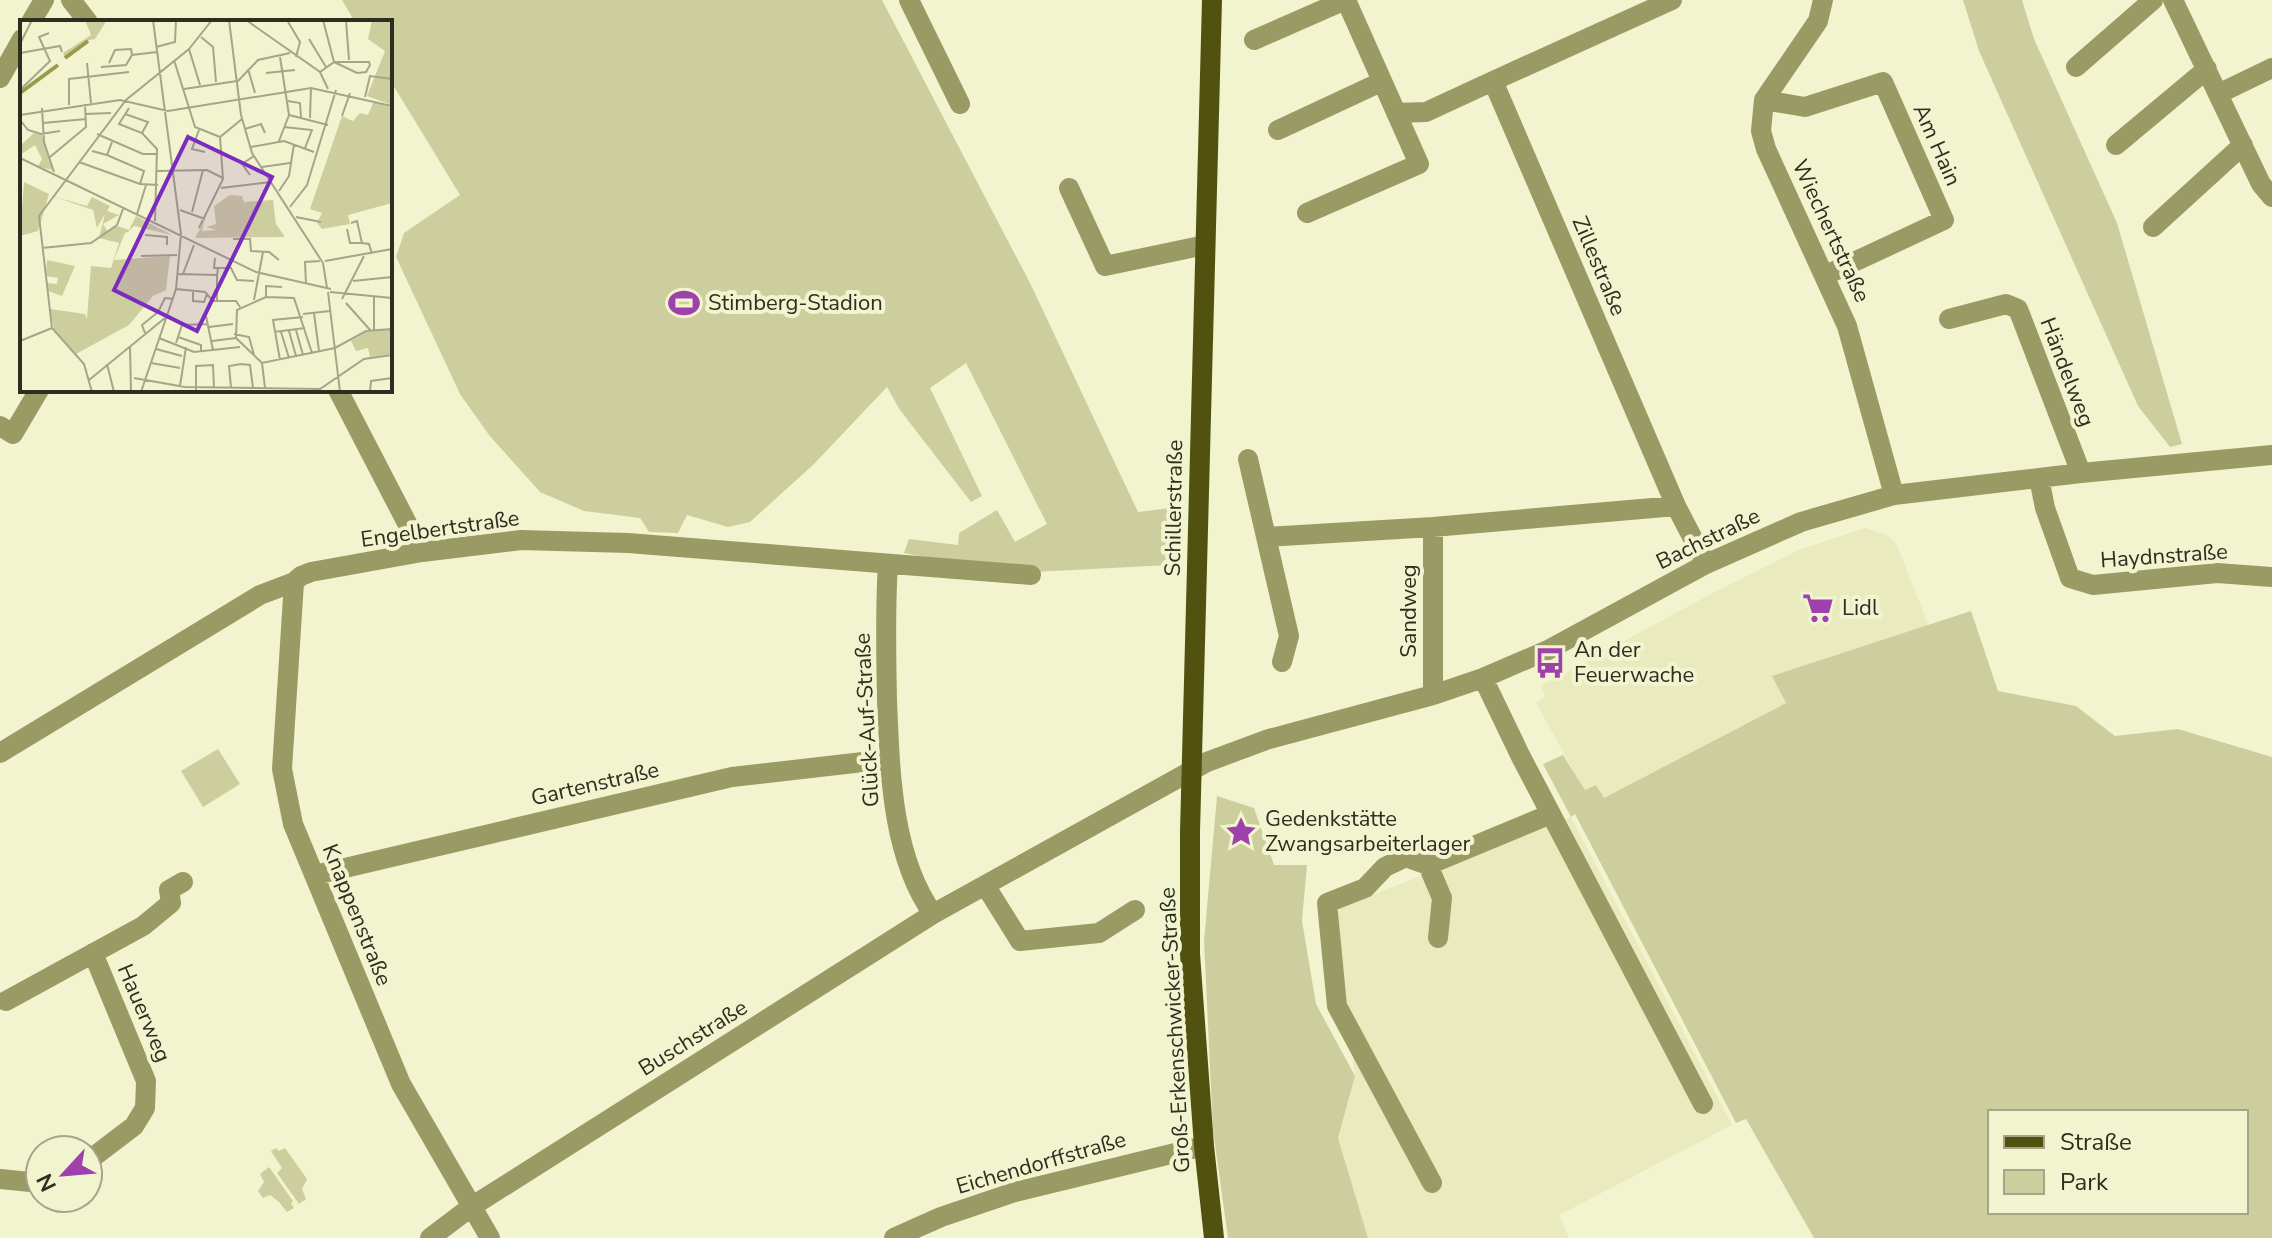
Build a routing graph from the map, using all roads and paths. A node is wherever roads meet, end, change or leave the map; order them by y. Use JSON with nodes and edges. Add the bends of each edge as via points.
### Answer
{"nodes":[{"id":1,"x":44,"y":0,"type":"edge"},
{"id":2,"x":71,"y":0,"type":"edge"},
{"id":3,"x":909,"y":0,"type":"edge"},
{"id":4,"x":1212,"y":0,"type":"edge"},
{"id":5,"x":1346,"y":0,"type":"edge"},
{"id":6,"x":1672,"y":0,"type":"edge"},
{"id":7,"x":1823,"y":0,"type":"edge"},
{"id":8,"x":2153,"y":0,"type":"edge"},
{"id":9,"x":2173,"y":0,"type":"edge"},
{"id":10,"x":32,"y":20,"type":"edge"},
{"id":11,"x":86,"y":20,"type":"edge"},
{"id":12,"x":1254,"y":40,"type":"dead end"},
{"id":13,"x":20,"y":43,"type":"edge"},
{"id":14,"x":2076,"y":67,"type":"dead end"},
{"id":15,"x":2272,"y":68,"type":"edge"},
{"id":16,"x":2207,"y":69,"type":"junction"},
{"id":17,"x":0,"y":78,"type":"edge"},
{"id":18,"x":1493,"y":81,"type":"junction"},
{"id":19,"x":1381,"y":82,"type":"junction"},
{"id":20,"x":2218,"y":94,"type":"junction"},
{"id":21,"x":1764,"y":100,"type":"junction"},
{"id":22,"x":960,"y":104,"type":"dead end"},
{"id":23,"x":1396,"y":113,"type":"junction"},
{"id":24,"x":1278,"y":130,"type":"dead end"},
{"id":25,"x":2116,"y":145,"type":"dead end"},
{"id":26,"x":2243,"y":145,"type":"junction"},
{"id":27,"x":2268,"y":187,"type":"edge"},
{"id":28,"x":1069,"y":188,"type":"dead end"},
{"id":29,"x":1307,"y":213,"type":"dead end"},
{"id":30,"x":2153,"y":227,"type":"dead end"},
{"id":31,"x":1205,"y":245,"type":"junction"},
{"id":32,"x":1826,"y":275,"type":"junction"},
{"id":33,"x":1949,"y":319,"type":"dead end"},
{"id":34,"x":38,"y":392,"type":"edge"},
{"id":35,"x":339,"y":392,"type":"edge"},
{"id":36,"x":0,"y":426,"type":"edge"},
{"id":37,"x":2272,"y":455,"type":"edge"},
{"id":38,"x":1248,"y":459,"type":"dead end"},
{"id":39,"x":2081,"y":473,"type":"junction"},
{"id":40,"x":2039,"y":478,"type":"junction"},
{"id":41,"x":1894,"y":495,"type":"junction"},
{"id":42,"x":1676,"y":506,"type":"junction"},
{"id":43,"x":1433,"y":527,"type":"junction"},
{"id":44,"x":1267,"y":537,"type":"junction"},
{"id":45,"x":422,"y":552,"type":"junction"},
{"id":46,"x":888,"y":564,"type":"junction"},
{"id":47,"x":1706,"y":564,"type":"junction"},
{"id":48,"x":1031,"y":575,"type":"dead end"},
{"id":49,"x":2272,"y":577,"type":"edge"},
{"id":50,"x":294,"y":582,"type":"junction"},
{"id":51,"x":1282,"y":662,"type":"dead end"},
{"id":52,"x":1483,"y":678,"type":"junction"},
{"id":53,"x":1433,"y":695,"type":"junction"},
{"id":54,"x":0,"y":753,"type":"edge"},
{"id":55,"x":889,"y":759,"type":"junction"},
{"id":56,"x":1193,"y":771,"type":"junction"},
{"id":57,"x":1551,"y":814,"type":"junction"},
{"id":58,"x":1428,"y":865,"type":"junction"},
{"id":59,"x":315,"y":875,"type":"junction"},
{"id":60,"x":183,"y":882,"type":"dead end"},
{"id":61,"x":985,"y":885,"type":"junction"},
{"id":62,"x":1135,"y":910,"type":"dead end"},
{"id":63,"x":933,"y":914,"type":"junction"},
{"id":64,"x":1438,"y":938,"type":"dead end"},
{"id":65,"x":93,"y":953,"type":"junction"},
{"id":66,"x":6,"y":1001,"type":"dead end"},
{"id":67,"x":1703,"y":1104,"type":"dead end"},
{"id":68,"x":1204,"y":1146,"type":"junction"},
{"id":69,"x":104,"y":1149,"type":"edge"},
{"id":70,"x":0,"y":1179,"type":"edge"},
{"id":71,"x":24,"y":1181,"type":"edge"},
{"id":72,"x":1432,"y":1183,"type":"dead end"},
{"id":73,"x":471,"y":1207,"type":"junction"},
{"id":74,"x":430,"y":1238,"type":"edge"},
{"id":75,"x":490,"y":1238,"type":"edge"},
{"id":76,"x":894,"y":1238,"type":"edge"},
{"id":77,"x":1214,"y":1238,"type":"edge"}],
"edges":[{"from":1,"to":10,"type":"street"},
{"from":2,"to":11,"type":"street"},
{"from":3,"to":22,"type":"street"},
{"from":4,"to":31,"type":"main road","name":"Schillerstraße"},
{"from":5,"to":12,"type":"street"},
{"from":5,"to":19,"type":"street"},
{"from":6,"to":18,"type":"street"},
{"from":7,"to":21,"type":"street","via":[[1818,21]]},
{"from":8,"to":14,"type":"street"},
{"from":9,"to":16,"type":"street"},
{"from":13,"to":17,"type":"street"},
{"from":15,"to":20,"type":"street"},
{"from":16,"to":20,"type":"street"},
{"from":16,"to":25,"type":"street"},
{"from":18,"to":23,"type":"street","via":[[1426,112]]},
{"from":18,"to":42,"type":"street","name":"Zillestraße"},
{"from":19,"to":23,"type":"street"},
{"from":19,"to":24,"type":"street"},
{"from":20,"to":26,"type":"street"},
{"from":21,"to":32,"type":"street","name":"Wiechertstraße","via":[[1761,131],[1766,149]]},
{"from":21,"to":32,"type":"street","name":"Am Hain","via":[[1805,107],[1883,82],[1944,220]]},
{"from":23,"to":29,"type":"street","via":[[1419,164]]},
{"from":26,"to":27,"type":"street"},
{"from":26,"to":30,"type":"street"},
{"from":28,"to":31,"type":"street","via":[[1105,266]]},
{"from":31,"to":56,"type":"main road","name":"Schillerstraße"},
{"from":32,"to":41,"type":"street","name":"Wiechertstraße","via":[[1847,326]]},
{"from":33,"to":39,"type":"street","name":"Händelweg","via":[[2006,304],[2018,309]]},
{"from":34,"to":36,"type":"street","via":[[13,434]]},
{"from":35,"to":45,"type":"street"},
{"from":37,"to":39,"type":"street","name":"Bachstraße"},
{"from":38,"to":44,"type":"street"},
{"from":39,"to":40,"type":"street","name":"Bachstraße"},
{"from":40,"to":41,"type":"street","name":"Bachstraße"},
{"from":40,"to":49,"type":"street","name":"Haydnstraße","via":[[2070,578],[2093,585],[2217,573]]},
{"from":41,"to":47,"type":"street","name":"Bachstraße","via":[[1801,522]]},
{"from":42,"to":43,"type":"street","name":"Bachstraße"},
{"from":42,"to":47,"type":"street","name":"Zillestraße"},
{"from":43,"to":44,"type":"street","name":"Bachstraße"},
{"from":43,"to":53,"type":"street","name":"Sandweg"},
{"from":44,"to":51,"type":"street","via":[[1289,636]]},
{"from":45,"to":46,"type":"street","name":"Engelbertstraße","via":[[537,540]]},
{"from":45,"to":50,"type":"street","name":"Engelbertstraße","via":[[311,572]]},
{"from":46,"to":48,"type":"street","name":"Engelbertstraße"},
{"from":46,"to":55,"type":"street","name":"Glück-Auf-Straße"},
{"from":47,"to":52,"type":"street","name":"Bachstraße","via":[[1548,650]]},
{"from":50,"to":54,"type":"street","name":"Engelbertstraße","via":[[260,595]]},
{"from":50,"to":59,"type":"street","name":"Knappenstraße","via":[[282,769],[293,824]]},
{"from":52,"to":53,"type":"street","name":"Bachstraße"},
{"from":52,"to":57,"type":"street"},
{"from":53,"to":56,"type":"street","name":"Bachstraße","via":[[1269,739]]},
{"from":55,"to":59,"type":"street","name":"Gartenstraße","via":[[732,777]]},
{"from":55,"to":63,"type":"street","name":"Glück-Auf-Straße","via":[[903,845]]},
{"from":56,"to":61,"type":"street","name":"Buschstraße"},
{"from":56,"to":68,"type":"main road","name":"Groß-Erkenschwicker-Straße","via":[[1190,954]]},
{"from":57,"to":58,"type":"street"},
{"from":57,"to":67,"type":"street"},
{"from":58,"to":64,"type":"street","via":[[1442,898]]},
{"from":58,"to":72,"type":"street","via":[[1406,857],[1385,867],[1365,888],[1327,903],[1337,1006]]},
{"from":59,"to":73,"type":"street","name":"Knappenstraße","via":[[401,1084]]},
{"from":60,"to":65,"type":"street","name":"Hauerweg","via":[[169,890],[171,903],[143,926]]},
{"from":61,"to":62,"type":"street","via":[[1020,941],[1099,933]]},
{"from":61,"to":63,"type":"street","name":"Buschstraße"},
{"from":63,"to":73,"type":"street","name":"Buschstraße"},
{"from":65,"to":66,"type":"street","name":"Hauerweg"},
{"from":65,"to":69,"type":"street","name":"Hauerweg","via":[[146,1081],[145,1108],[134,1126]]},
{"from":68,"to":76,"type":"street","name":"Eichendorffstraße","via":[[1015,1192]]},
{"from":68,"to":77,"type":"main road","name":"Groß-Erkenschwicker-Straße"},
{"from":70,"to":71,"type":"street"},
{"from":73,"to":74,"type":"street","name":"Buschstraße"},
{"from":73,"to":75,"type":"street","name":"Knappenstraße"}]}
